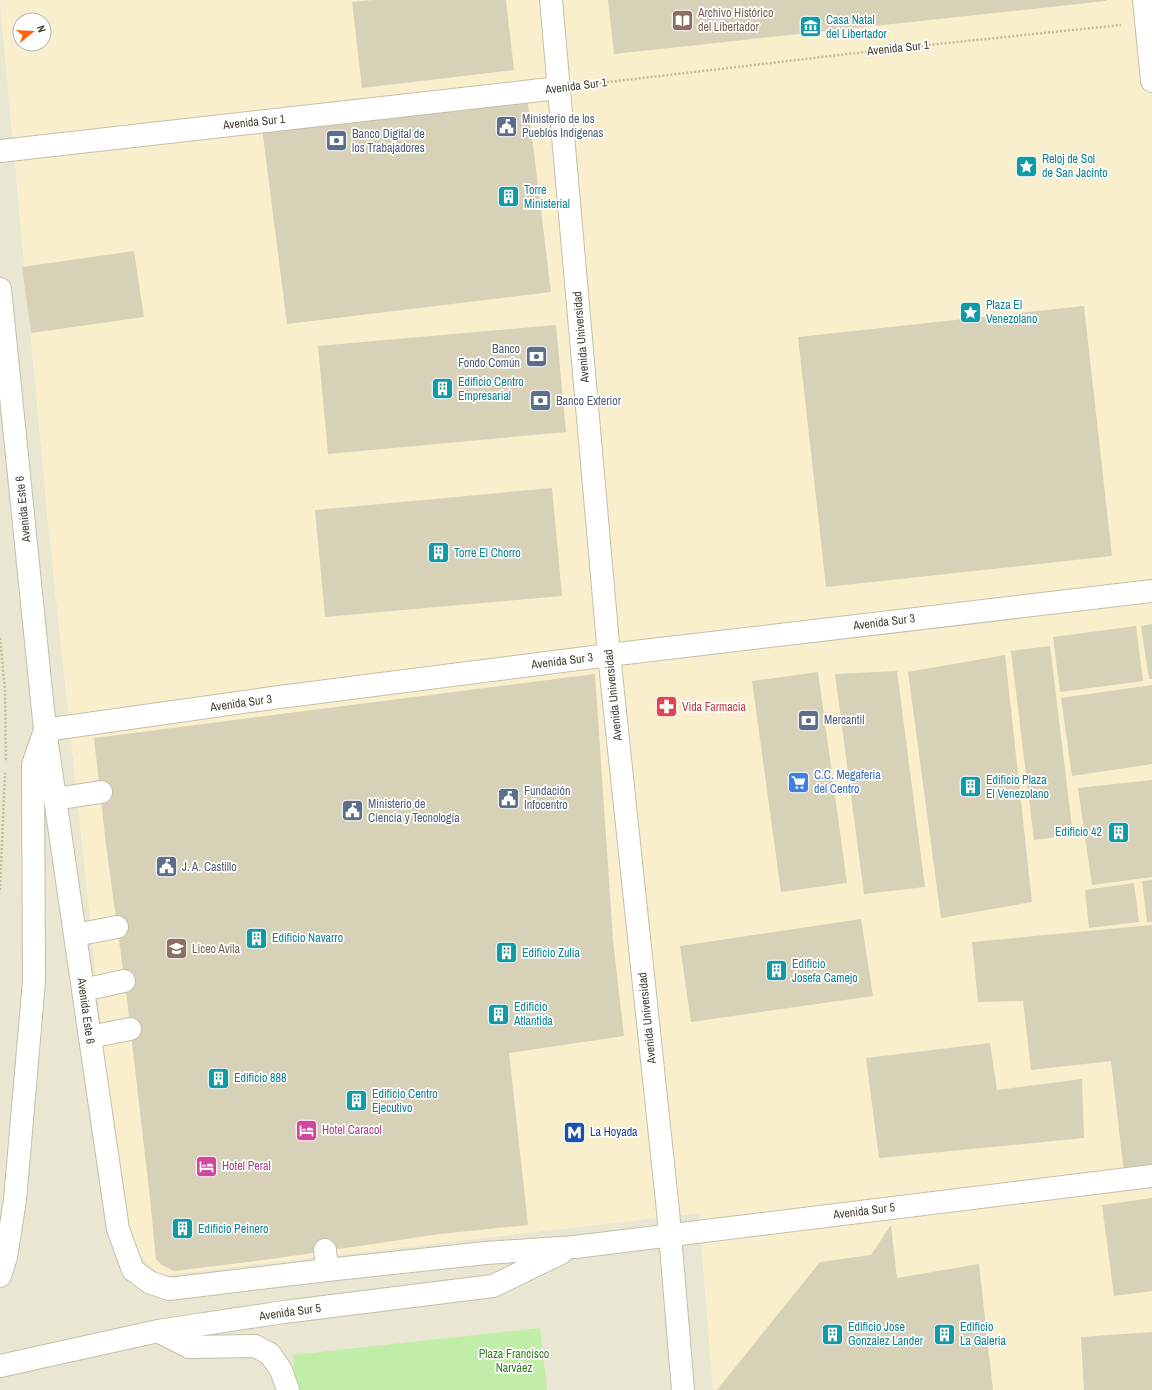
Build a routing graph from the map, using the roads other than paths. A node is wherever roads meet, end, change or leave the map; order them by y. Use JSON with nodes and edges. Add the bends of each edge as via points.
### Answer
{"nodes":[{"id":1,"x":551,"y":0,"type":"edge"},
{"id":2,"x":1144,"y":0,"type":"edge"},
{"id":3,"x":1149,"y":22,"type":"edge"},
{"id":4,"x":1152,"y":81,"type":"edge"},
{"id":5,"x":559,"y":88,"type":"junction"},
{"id":6,"x":0,"y":150,"type":"edge"},
{"id":7,"x":0,"y":289,"type":"edge"},
{"id":8,"x":1152,"y":591,"type":"edge"},
{"id":9,"x":609,"y":654,"type":"junction"},
{"id":10,"x":45,"y":730,"type":"junction"},
{"id":11,"x":101,"y":792,"type":"dead end"},
{"id":12,"x":55,"y":799,"type":"junction"},
{"id":13,"x":117,"y":927,"type":"dead end"},
{"id":14,"x":75,"y":935,"type":"junction"},
{"id":15,"x":124,"y":981,"type":"dead end"},
{"id":16,"x":83,"y":990,"type":"junction"},
{"id":17,"x":130,"y":1029,"type":"dead end"},
{"id":18,"x":90,"y":1037,"type":"junction"},
{"id":19,"x":1152,"y":1176,"type":"edge"},
{"id":20,"x":669,"y":1236,"type":"junction"},
{"id":21,"x":575,"y":1247,"type":"junction"},
{"id":22,"x":0,"y":1276,"type":"edge"},
{"id":23,"x":149,"y":1282,"type":"joint"},
{"id":24,"x":158,"y":1331,"type":"junction"},
{"id":25,"x":0,"y":1366,"type":"edge"},
{"id":26,"x":288,"y":1390,"type":"edge"},
{"id":27,"x":683,"y":1390,"type":"edge"}],
"edges":[{"from":1,"to":5,"type":"street","name":"Avenida Universidad"},
{"from":2,"to":3,"type":"street"},
{"from":3,"to":4,"type":"street"},
{"from":5,"to":6,"type":"street","name":"Avenida Sur 1"},
{"from":5,"to":9,"type":"street","name":"Avenida Universidad"},
{"from":7,"to":10,"type":"street","name":"Avenida Este 6"},
{"from":8,"to":9,"type":"street","name":"Avenida Sur 3"},
{"from":9,"to":10,"type":"street","name":"Avenida Sur 3","via":[[273,706]]},
{"from":9,"to":20,"type":"street","name":"Avenida Universidad"},
{"from":10,"to":12,"type":"street","name":"Avenida Este 6"},
{"from":10,"to":22,"type":"street","name":"Avenida Este 6","via":[[33,765],[34,981],[15,1200],[6,1257]]},
{"from":11,"to":12,"type":"street"},
{"from":12,"to":14,"type":"street","name":"Avenida Este 6"},
{"from":13,"to":14,"type":"street"},
{"from":14,"to":16,"type":"street","name":"Avenida Este 6"},
{"from":15,"to":16,"type":"street"},
{"from":16,"to":18,"type":"street","name":"Avenida Este 6"},
{"from":17,"to":18,"type":"street"},
{"from":18,"to":23,"type":"street","name":"Avenida Este 6","via":[[118,1229],[133,1270]]},
{"from":19,"to":20,"type":"street","name":"Avenida Sur 5"},
{"from":20,"to":21,"type":"street","name":"Avenida Sur 5"},
{"from":20,"to":27,"type":"street","name":"Avenida Universidad"},
{"from":21,"to":23,"type":"street","name":"Avenida Sur 5","via":[[326,1260],[169,1289]]},
{"from":21,"to":24,"type":"street","name":"Avenida Sur 5","via":[[494,1286],[284,1312]]},
{"from":24,"to":25,"type":"street","name":"Avenida Sur 5"},
{"from":24,"to":26,"type":"street","via":[[189,1346],[255,1346],[270,1354],[281,1370]]}]}
